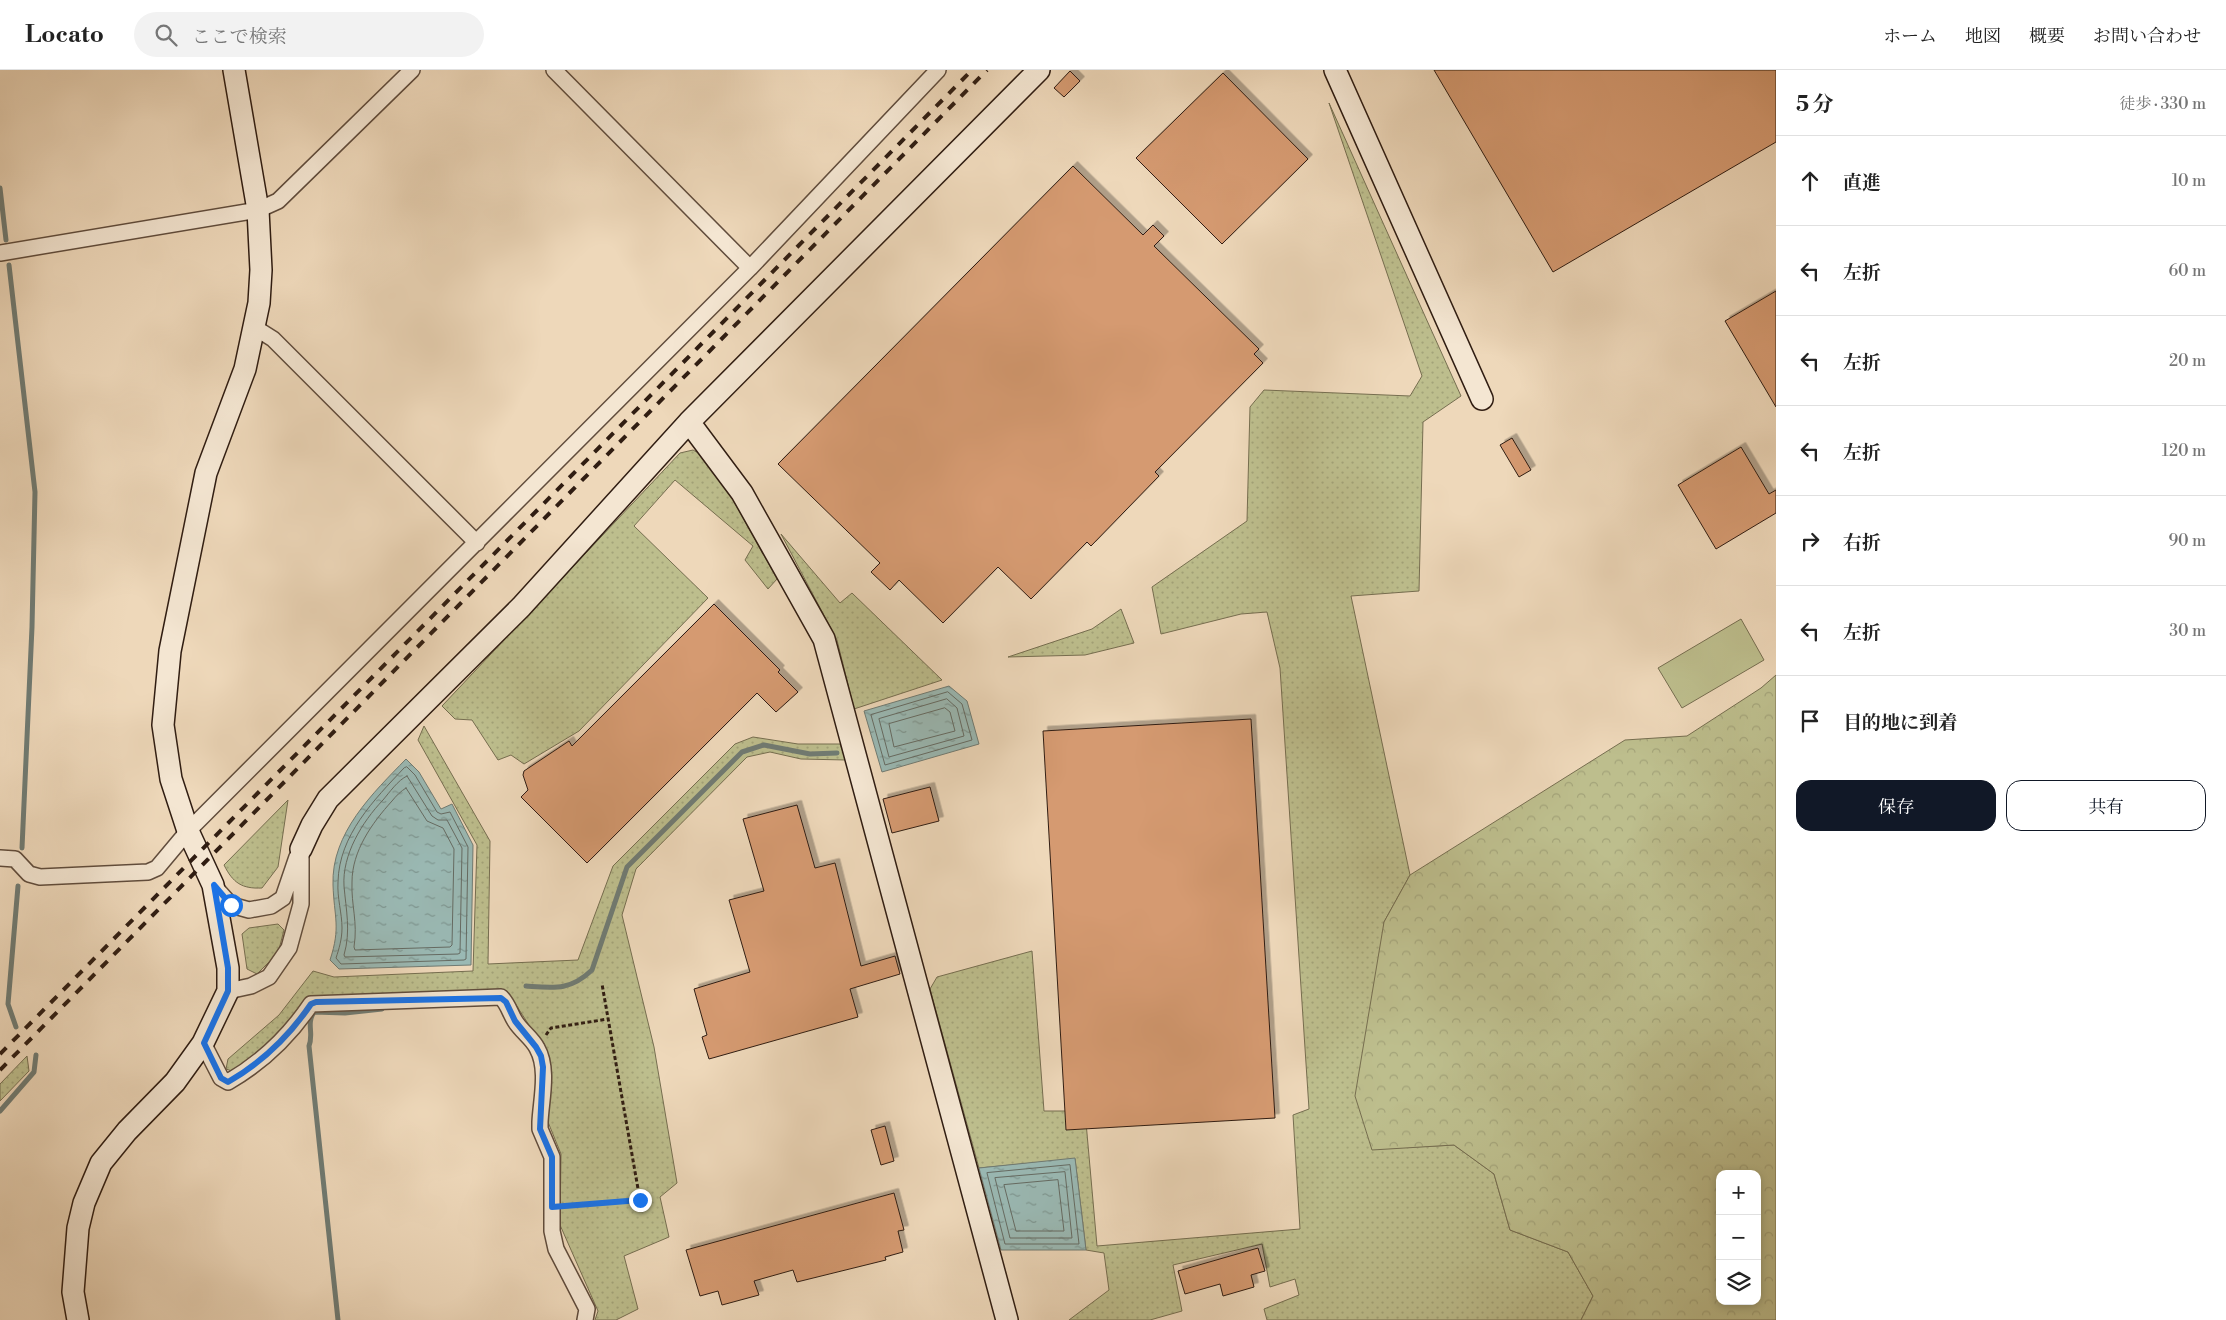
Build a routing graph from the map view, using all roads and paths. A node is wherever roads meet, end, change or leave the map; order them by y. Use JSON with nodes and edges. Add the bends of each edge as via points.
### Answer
{"nodes":[{"id":1,"x":234,"y":70,"type":"edge"},
{"id":2,"x":412,"y":70,"type":"edge"},
{"id":3,"x":554,"y":70,"type":"edge"},
{"id":4,"x":938,"y":70,"type":"edge"},
{"id":5,"x":1040,"y":70,"type":"edge"},
{"id":6,"x":1335,"y":70,"type":"edge"},
{"id":7,"x":258,"y":210,"type":"junction"},
{"id":8,"x":0,"y":253,"type":"edge"},
{"id":9,"x":750,"y":268,"type":"junction"},
{"id":10,"x":254,"y":327,"type":"junction"},
{"id":11,"x":1482,"y":399,"type":"dead end"},
{"id":12,"x":689,"y":422,"type":"junction"},
{"id":13,"x":477,"y":543,"type":"junction"},
{"id":14,"x":188,"y":831,"type":"junction"},
{"id":15,"x":300,"y":849,"type":"junction"},
{"id":16,"x":0,"y":858,"type":"edge"},
{"id":17,"x":214,"y":885,"type":"junction"},
{"id":18,"x":602,"y":984,"type":"dead end"},
{"id":19,"x":228,"y":991,"type":"junction"},
{"id":20,"x":608,"y":1019,"type":"junction"},
{"id":21,"x":204,"y":1043,"type":"junction"},
{"id":22,"x":536,"y":1047,"type":"junction"},
{"id":23,"x":552,"y":1207,"type":"junction"},
{"id":24,"x":78,"y":1320,"type":"edge"},
{"id":25,"x":585,"y":1320,"type":"edge"},
{"id":26,"x":1007,"y":1320,"type":"edge"}],
"edges":[{"from":1,"to":7,"type":"street"},
{"from":2,"to":7,"type":"street","via":[[278,201]]},
{"from":3,"to":9,"type":"street"},
{"from":4,"to":9,"type":"street"},
{"from":5,"to":12,"type":"street"},
{"from":6,"to":11,"type":"street"},
{"from":7,"to":8,"type":"street"},
{"from":7,"to":10,"type":"street","via":[[261,270]]},
{"from":9,"to":13,"type":"street"},
{"from":10,"to":13,"type":"street","via":[[273,339]]},
{"from":10,"to":14,"type":"street","via":[[245,369],[206,473],[170,651],[163,725],[170,779]]},
{"from":12,"to":15,"type":"street","via":[[521,607],[328,799]]},
{"from":12,"to":26,"type":"street","via":[[742,493],[824,639]]},
{"from":13,"to":14,"type":"street"},
{"from":14,"to":16,"type":"street","via":[[157,868],[148,872],[40,877],[29,874],[16,859]]},
{"from":14,"to":17,"type":"street"},
{"from":15,"to":17,"type":"street","via":[[283,898],[271,906],[249,910],[231,905]]},
{"from":15,"to":19,"type":"street","via":[[301,904],[289,948],[270,977],[251,986]]},
{"from":17,"to":19,"type":"street","via":[[228,968]]},
{"from":18,"to":20,"type":"path"},
{"from":19,"to":21,"type":"street"},
{"from":20,"to":22,"type":"path","via":[[551,1028]]},
{"from":20,"to":23,"type":"path","via":[[640,1200]]},
{"from":21,"to":22,"type":"street","via":[[221,1078],[228,1082],[244,1073],[276,1045],[298,1024],[311,1004],[501,998]]},
{"from":21,"to":24,"type":"street","via":[[175,1082],[101,1163],[84,1203],[78,1228],[74,1292]]},
{"from":22,"to":23,"type":"street","via":[[543,1067],[540,1129],[552,1157]]},
{"from":23,"to":25,"type":"street","via":[[556,1249],[587,1309]]}]}
